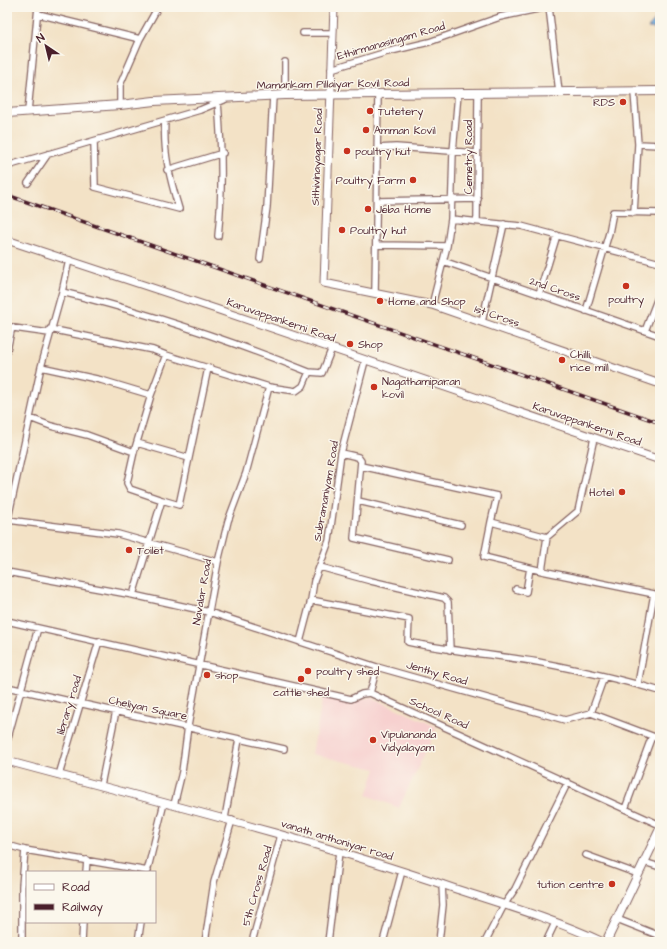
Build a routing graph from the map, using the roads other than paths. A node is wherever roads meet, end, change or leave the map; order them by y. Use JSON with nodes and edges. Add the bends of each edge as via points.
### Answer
{"nodes":[{"id":1,"x":38,"y":7,"type":"edge"},
{"id":2,"x":158,"y":7,"type":"edge"},
{"id":3,"x":334,"y":7,"type":"edge"},
{"id":4,"x":548,"y":7,"type":"edge"},
{"id":5,"x":38,"y":14,"type":"junction"},
{"id":6,"x":303,"y":33,"type":"dead end"},
{"id":7,"x":333,"y":33,"type":"junction"},
{"id":8,"x":140,"y":39,"type":"junction"},
{"id":9,"x":285,"y":62,"type":"dead end"},
{"id":10,"x":331,"y":68,"type":"junction"},
{"id":11,"x":660,"y":91,"type":"edge"},
{"id":12,"x":559,"y":92,"type":"junction"},
{"id":13,"x":634,"y":92,"type":"junction"},
{"id":14,"x":378,"y":94,"type":"junction"},
{"id":15,"x":458,"y":94,"type":"junction"},
{"id":16,"x":478,"y":94,"type":"junction"},
{"id":17,"x":285,"y":95,"type":"junction"},
{"id":18,"x":330,"y":95,"type":"junction"},
{"id":19,"x":273,"y":96,"type":"junction"},
{"id":20,"x":226,"y":99,"type":"junction"},
{"id":21,"x":218,"y":102,"type":"junction"},
{"id":22,"x":120,"y":105,"type":"junction"},
{"id":23,"x":28,"y":111,"type":"junction"},
{"id":24,"x":7,"y":113,"type":"edge"},
{"id":25,"x":165,"y":121,"type":"junction"},
{"id":26,"x":94,"y":141,"type":"junction"},
{"id":27,"x":638,"y":144,"type":"junction"},
{"id":28,"x":660,"y":145,"type":"edge"},
{"id":29,"x":377,"y":148,"type":"junction"},
{"id":30,"x":453,"y":152,"type":"junction"},
{"id":31,"x":223,"y":153,"type":"junction"},
{"id":32,"x":477,"y":153,"type":"junction"},
{"id":33,"x":48,"y":154,"type":"junction"},
{"id":34,"x":7,"y":166,"type":"edge"},
{"id":35,"x":167,"y":170,"type":"junction"},
{"id":36,"x":28,"y":183,"type":"dead end"},
{"id":37,"x":452,"y":199,"type":"junction"},
{"id":38,"x":478,"y":199,"type":"junction"},
{"id":39,"x":377,"y":201,"type":"junction"},
{"id":40,"x":634,"y":212,"type":"junction"},
{"id":41,"x":660,"y":213,"type":"edge"},
{"id":42,"x":451,"y":219,"type":"junction"},
{"id":43,"x":478,"y":220,"type":"junction"},
{"id":44,"x":504,"y":224,"type":"junction"},
{"id":45,"x":557,"y":235,"type":"junction"},
{"id":46,"x":218,"y":236,"type":"dead end"},
{"id":47,"x":7,"y":240,"type":"edge"},
{"id":48,"x":377,"y":245,"type":"junction"},
{"id":49,"x":447,"y":246,"type":"junction"},
{"id":50,"x":604,"y":249,"type":"junction"},
{"id":51,"x":260,"y":259,"type":"dead end"},
{"id":52,"x":69,"y":260,"type":"junction"},
{"id":53,"x":443,"y":261,"type":"junction"},
{"id":54,"x":660,"y":263,"type":"edge"},
{"id":55,"x":491,"y":279,"type":"junction"},
{"id":56,"x":324,"y":283,"type":"joint"},
{"id":57,"x":62,"y":292,"type":"junction"},
{"id":58,"x":660,"y":292,"type":"edge"},
{"id":59,"x":375,"y":293,"type":"junction"},
{"id":60,"x":539,"y":294,"type":"junction"},
{"id":61,"x":432,"y":305,"type":"junction"},
{"id":62,"x":586,"y":311,"type":"junction"},
{"id":63,"x":482,"y":322,"type":"junction"},
{"id":64,"x":10,"y":327,"type":"edge"},
{"id":65,"x":50,"y":331,"type":"junction"},
{"id":66,"x":645,"y":331,"type":"junction"},
{"id":67,"x":660,"y":336,"type":"edge"},
{"id":68,"x":332,"y":348,"type":"junction"},
{"id":69,"x":7,"y":350,"type":"edge"},
{"id":70,"x":166,"y":355,"type":"junction"},
{"id":71,"x":365,"y":361,"type":"junction"},
{"id":72,"x":41,"y":367,"type":"junction"},
{"id":73,"x":208,"y":368,"type":"junction"},
{"id":74,"x":309,"y":372,"type":"junction"},
{"id":75,"x":660,"y":384,"type":"edge"},
{"id":76,"x":269,"y":387,"type":"junction"},
{"id":77,"x":152,"y":396,"type":"junction"},
{"id":78,"x":30,"y":418,"type":"junction"},
{"id":79,"x":594,"y":438,"type":"junction"},
{"id":80,"x":137,"y":443,"type":"junction"},
{"id":81,"x":134,"y":452,"type":"junction"},
{"id":82,"x":341,"y":453,"type":"junction"},
{"id":83,"x":189,"y":458,"type":"junction"},
{"id":84,"x":660,"y":460,"type":"edge"},
{"id":85,"x":360,"y":466,"type":"junction"},
{"id":86,"x":162,"y":500,"type":"junction"},
{"id":87,"x":358,"y":501,"type":"junction"},
{"id":88,"x":7,"y":521,"type":"edge"},
{"id":89,"x":490,"y":522,"type":"junction"},
{"id":90,"x":461,"y":525,"type":"dead end"},
{"id":91,"x":547,"y":537,"type":"junction"},
{"id":92,"x":148,"y":543,"type":"junction"},
{"id":93,"x":448,"y":560,"type":"dead end"},
{"id":94,"x":218,"y":562,"type":"junction"},
{"id":95,"x":320,"y":567,"type":"junction"},
{"id":96,"x":530,"y":568,"type":"junction"},
{"id":97,"x":542,"y":571,"type":"junction"},
{"id":98,"x":7,"y":572,"type":"edge"},
{"id":99,"x":516,"y":589,"type":"dead end"},
{"id":100,"x":654,"y":594,"type":"junction"},
{"id":101,"x":133,"y":595,"type":"junction"},
{"id":102,"x":660,"y":596,"type":"edge"},
{"id":103,"x":311,"y":600,"type":"junction"},
{"id":104,"x":209,"y":612,"type":"junction"},
{"id":105,"x":7,"y":621,"type":"edge"},
{"id":106,"x":38,"y":628,"type":"junction"},
{"id":107,"x":99,"y":641,"type":"junction"},
{"id":108,"x":300,"y":642,"type":"junction"},
{"id":109,"x":450,"y":650,"type":"junction"},
{"id":110,"x":199,"y":664,"type":"junction"},
{"id":111,"x":377,"y":667,"type":"junction"},
{"id":112,"x":604,"y":676,"type":"junction"},
{"id":113,"x":638,"y":684,"type":"junction"},
{"id":114,"x":7,"y":688,"type":"edge"},
{"id":115,"x":21,"y":690,"type":"junction"},
{"id":116,"x":660,"y":691,"type":"edge"},
{"id":117,"x":370,"y":693,"type":"junction"},
{"id":118,"x":79,"y":704,"type":"junction"},
{"id":119,"x":116,"y":711,"type":"junction"},
{"id":120,"x":591,"y":713,"type":"junction"},
{"id":121,"x":188,"y":726,"type":"junction"},
{"id":122,"x":652,"y":736,"type":"junction"},
{"id":123,"x":239,"y":738,"type":"junction"},
{"id":124,"x":660,"y":739,"type":"edge"},
{"id":125,"x":7,"y":741,"type":"edge"},
{"id":126,"x":284,"y":749,"type":"dead end"},
{"id":127,"x":7,"y":761,"type":"edge"},
{"id":128,"x":59,"y":775,"type":"junction"},
{"id":129,"x":568,"y":782,"type":"junction"},
{"id":130,"x":101,"y":785,"type":"junction"},
{"id":131,"x":164,"y":802,"type":"junction"},
{"id":132,"x":174,"y":805,"type":"junction"},
{"id":133,"x":625,"y":809,"type":"junction"},
{"id":134,"x":225,"y":818,"type":"junction"},
{"id":135,"x":232,"y":820,"type":"junction"},
{"id":136,"x":660,"y":825,"type":"edge"},
{"id":137,"x":660,"y":829,"type":"edge"},
{"id":138,"x":281,"y":835,"type":"junction"},
{"id":139,"x":7,"y":845,"type":"edge"},
{"id":140,"x":25,"y":850,"type":"junction"},
{"id":141,"x":339,"y":852,"type":"junction"},
{"id":142,"x":586,"y":855,"type":"dead end"},
{"id":143,"x":87,"y":860,"type":"junction"},
{"id":144,"x":644,"y":862,"type":"junction"},
{"id":145,"x":660,"y":867,"type":"edge"},
{"id":146,"x":86,"y":871,"type":"edge"},
{"id":147,"x":147,"y":871,"type":"edge"},
{"id":148,"x":402,"y":871,"type":"junction"},
{"id":149,"x":638,"y":874,"type":"junction"},
{"id":150,"x":442,"y":884,"type":"junction"},
{"id":151,"x":504,"y":905,"type":"junction"},
{"id":152,"x":617,"y":920,"type":"junction"},
{"id":153,"x":83,"y":923,"type":"edge"},
{"id":154,"x":140,"y":923,"type":"edge"},
{"id":155,"x":554,"y":923,"type":"junction"},
{"id":156,"x":660,"y":936,"type":"edge"},
{"id":157,"x":22,"y":942,"type":"edge"},
{"id":158,"x":82,"y":942,"type":"edge"},
{"id":159,"x":138,"y":942,"type":"edge"},
{"id":160,"x":205,"y":942,"type":"edge"},
{"id":161,"x":252,"y":942,"type":"edge"},
{"id":162,"x":328,"y":942,"type":"edge"},
{"id":163,"x":384,"y":942,"type":"edge"},
{"id":164,"x":439,"y":942,"type":"edge"},
{"id":165,"x":485,"y":942,"type":"edge"},
{"id":166,"x":546,"y":942,"type":"edge"},
{"id":167,"x":603,"y":942,"type":"edge"},
{"id":168,"x":606,"y":942,"type":"edge"}],
"edges":[{"from":1,"to":5,"type":"street"},
{"from":2,"to":8,"type":"street"},
{"from":3,"to":7,"type":"street","name":"Sithivinayagar Road"},
{"from":4,"to":10,"type":"street","name":"Ethirmanasingam Road","via":[[500,17],[429,42]]},
{"from":4,"to":12,"type":"street"},
{"from":5,"to":8,"type":"street"},
{"from":5,"to":23,"type":"street"},
{"from":6,"to":7,"type":"street"},
{"from":7,"to":10,"type":"street","name":"Sithivinayagar Road"},
{"from":8,"to":22,"type":"street","via":[[120,85]]},
{"from":9,"to":17,"type":"street"},
{"from":10,"to":18,"type":"street","name":"Sithivinayagar Road"},
{"from":11,"to":13,"type":"main road","name":"Mamankam Pillaiyar Kovil Road"},
{"from":12,"to":13,"type":"main road","name":"Mamankam Pillaiyar Kovil Road"},
{"from":12,"to":16,"type":"main road","name":"Mamankam Pillaiyar Kovil Road"},
{"from":13,"to":27,"type":"street"},
{"from":14,"to":15,"type":"main road","name":"Mamankam Pillaiyar Kovil Road"},
{"from":14,"to":18,"type":"main road","name":"Mamankam Pillaiyar Kovil Road"},
{"from":14,"to":29,"type":"street"},
{"from":15,"to":16,"type":"main road","name":"Mamankam Pillaiyar Kovil Road"},
{"from":15,"to":30,"type":"street"},
{"from":16,"to":32,"type":"street","name":"Cemetry Road"},
{"from":17,"to":18,"type":"main road","name":"Mamankam Pillaiyar Kovil Road"},
{"from":17,"to":19,"type":"main road","name":"Mamankam Pillaiyar Kovil Road"},
{"from":18,"to":56,"type":"street","name":"Sithivinayagar Road"},
{"from":19,"to":20,"type":"main road","name":"Mamankam Pillaiyar Kovil Road"},
{"from":19,"to":51,"type":"street","via":[[267,207]]},
{"from":20,"to":21,"type":"street"},
{"from":20,"to":22,"type":"main road","name":"Mamankam Pillaiyar Kovil Road","via":[[154,101]]},
{"from":21,"to":25,"type":"street"},
{"from":21,"to":31,"type":"street"},
{"from":22,"to":23,"type":"main road","name":"Mamankam Pillaiyar Kovil Road"},
{"from":23,"to":24,"type":"main road","name":"Mamankam Pillaiyar Kovil Road"},
{"from":25,"to":26,"type":"street"},
{"from":25,"to":35,"type":"street"},
{"from":26,"to":33,"type":"street"},
{"from":26,"to":35,"type":"street","via":[[95,187],[179,209]]},
{"from":27,"to":28,"type":"street"},
{"from":27,"to":40,"type":"street"},
{"from":29,"to":30,"type":"street"},
{"from":29,"to":39,"type":"street"},
{"from":30,"to":32,"type":"street"},
{"from":30,"to":37,"type":"street"},
{"from":31,"to":35,"type":"street"},
{"from":31,"to":46,"type":"street"},
{"from":32,"to":38,"type":"street","name":"Cemetry Road"},
{"from":33,"to":34,"type":"street"},
{"from":33,"to":36,"type":"street"},
{"from":37,"to":38,"type":"street"},
{"from":37,"to":39,"type":"street"},
{"from":37,"to":42,"type":"street"},
{"from":38,"to":43,"type":"street","name":"Cemetry Road"},
{"from":39,"to":48,"type":"street"},
{"from":40,"to":41,"type":"street"},
{"from":40,"to":50,"type":"street","via":[[613,212]]},
{"from":42,"to":43,"type":"street"},
{"from":42,"to":49,"type":"street"},
{"from":43,"to":44,"type":"street"},
{"from":44,"to":45,"type":"street"},
{"from":44,"to":55,"type":"street"},
{"from":45,"to":50,"type":"street"},
{"from":45,"to":60,"type":"street"},
{"from":47,"to":52,"type":"street","name":"Karuvappankerni Road"},
{"from":48,"to":49,"type":"street"},
{"from":48,"to":59,"type":"street"},
{"from":49,"to":53,"type":"street"},
{"from":50,"to":54,"type":"street"},
{"from":50,"to":62,"type":"street"},
{"from":52,"to":57,"type":"street"},
{"from":52,"to":68,"type":"street","name":"Karuvappankerni Road"},
{"from":53,"to":55,"type":"street","name":"2nd Cross"},
{"from":53,"to":61,"type":"street"},
{"from":55,"to":60,"type":"street","name":"2nd Cross"},
{"from":55,"to":63,"type":"street"},
{"from":56,"to":59,"type":"street","name":"1st Cross"},
{"from":57,"to":65,"type":"street"},
{"from":57,"to":74,"type":"street","via":[[122,308],[266,355]]},
{"from":58,"to":66,"type":"street"},
{"from":59,"to":61,"type":"street","name":"1st Cross"},
{"from":60,"to":62,"type":"street","name":"2nd Cross"},
{"from":61,"to":63,"type":"street","name":"1st Cross"},
{"from":62,"to":66,"type":"street","name":"2nd Cross"},
{"from":63,"to":75,"type":"street","name":"1st Cross"},
{"from":64,"to":65,"type":"street"},
{"from":64,"to":69,"type":"street"},
{"from":65,"to":70,"type":"street","via":[[153,350]]},
{"from":65,"to":72,"type":"street"},
{"from":66,"to":67,"type":"street","name":"2nd Cross"},
{"from":68,"to":71,"type":"street","name":"Karuvappankerni Road"},
{"from":68,"to":74,"type":"street","via":[[322,374]]},
{"from":70,"to":73,"type":"street"},
{"from":70,"to":77,"type":"street"},
{"from":71,"to":79,"type":"street","name":"Karuvappankerni Road"},
{"from":71,"to":82,"type":"street","name":"Subramaniyam Road"},
{"from":72,"to":77,"type":"street","via":[[101,380]]},
{"from":72,"to":78,"type":"street"},
{"from":73,"to":76,"type":"street"},
{"from":73,"to":83,"type":"street"},
{"from":74,"to":76,"type":"street","via":[[303,386],[296,391]]},
{"from":76,"to":94,"type":"street","name":"Navalar Road"},
{"from":77,"to":80,"type":"street"},
{"from":78,"to":81,"type":"street","via":[[51,426],[87,434]]},
{"from":78,"to":88,"type":"street"},
{"from":79,"to":84,"type":"street","name":"Karuvappankerni Road"},
{"from":79,"to":91,"type":"street","via":[[578,511]]},
{"from":80,"to":81,"type":"street"},
{"from":80,"to":83,"type":"street"},
{"from":81,"to":86,"type":"street","via":[[127,483],[130,489]]},
{"from":82,"to":85,"type":"street","via":[[358,457],[361,461]]},
{"from":82,"to":95,"type":"street","name":"Subramaniyam Road","via":[[330,541]]},
{"from":83,"to":86,"type":"street","via":[[179,505]]},
{"from":85,"to":87,"type":"street"},
{"from":85,"to":89,"type":"street","via":[[497,496]]},
{"from":86,"to":92,"type":"street"},
{"from":87,"to":90,"type":"street"},
{"from":87,"to":93,"type":"street","via":[[354,538]]},
{"from":88,"to":92,"type":"street","via":[[118,534]]},
{"from":89,"to":91,"type":"street"},
{"from":89,"to":96,"type":"street","via":[[484,556]]},
{"from":91,"to":97,"type":"street"},
{"from":92,"to":94,"type":"street"},
{"from":92,"to":101,"type":"street"},
{"from":94,"to":104,"type":"street","name":"Navalar Road"},
{"from":95,"to":103,"type":"street","name":"Subramaniyam Road","via":[[314,581]]},
{"from":95,"to":109,"type":"street","via":[[444,598],[448,602]]},
{"from":96,"to":97,"type":"street"},
{"from":96,"to":99,"type":"street","via":[[526,592]]},
{"from":97,"to":100,"type":"street"},
{"from":98,"to":101,"type":"street","name":"Jenthy Road"},
{"from":100,"to":102,"type":"street"},
{"from":100,"to":113,"type":"street"},
{"from":101,"to":104,"type":"street","name":"Jenthy Road"},
{"from":103,"to":108,"type":"street","name":"Subramaniyam Road"},
{"from":103,"to":109,"type":"street","via":[[408,619],[408,642]]},
{"from":104,"to":108,"type":"street","name":"Jenthy Road"},
{"from":104,"to":110,"type":"street","name":"Navalar Road"},
{"from":105,"to":106,"type":"street"},
{"from":106,"to":107,"type":"street"},
{"from":106,"to":115,"type":"street"},
{"from":107,"to":110,"type":"street"},
{"from":107,"to":118,"type":"street","name":"library road"},
{"from":108,"to":111,"type":"street","name":"Jenthy Road"},
{"from":109,"to":112,"type":"street","via":[[537,662]]},
{"from":110,"to":117,"type":"street","via":[[351,699]]},
{"from":110,"to":121,"type":"street","name":"Navalar Road"},
{"from":111,"to":117,"type":"street"},
{"from":111,"to":120,"type":"street","name":"Jenthy Road","via":[[565,720]]},
{"from":112,"to":113,"type":"street"},
{"from":112,"to":120,"type":"street"},
{"from":113,"to":116,"type":"street"},
{"from":114,"to":115,"type":"street","name":"Cheliyan Square"},
{"from":115,"to":118,"type":"street","name":"Cheliyan Square"},
{"from":115,"to":125,"type":"street"},
{"from":117,"to":129,"type":"street","name":"School Road"},
{"from":118,"to":119,"type":"street","name":"Cheliyan Square"},
{"from":118,"to":128,"type":"street","name":"library road"},
{"from":119,"to":121,"type":"street","name":"Cheliyan Square"},
{"from":119,"to":130,"type":"street"},
{"from":120,"to":122,"type":"street"},
{"from":121,"to":123,"type":"street","name":"Cheliyan Square"},
{"from":121,"to":132,"type":"street","name":"Navalar Road","via":[[182,772]]},
{"from":122,"to":124,"type":"street"},
{"from":122,"to":133,"type":"street"},
{"from":123,"to":126,"type":"street","name":"Cheliyan Square"},
{"from":123,"to":134,"type":"street"},
{"from":127,"to":128,"type":"street","name":"vanath anthoniyar road"},
{"from":128,"to":130,"type":"street","name":"vanath anthoniyar road"},
{"from":129,"to":133,"type":"street","name":"School Road"},
{"from":129,"to":151,"type":"street","via":[[515,889]]},
{"from":130,"to":131,"type":"street","name":"vanath anthoniyar road"},
{"from":131,"to":132,"type":"street","name":"vanath anthoniyar road"},
{"from":131,"to":147,"type":"street"},
{"from":132,"to":134,"type":"street","name":"vanath anthoniyar road"},
{"from":133,"to":136,"type":"street","name":"School Road"},
{"from":134,"to":135,"type":"street","name":"vanath anthoniyar road"},
{"from":135,"to":138,"type":"street","name":"vanath anthoniyar road"},
{"from":135,"to":160,"type":"street","via":[[214,882]]},
{"from":137,"to":144,"type":"main road"},
{"from":138,"to":141,"type":"street","name":"vanath anthoniyar road"},
{"from":138,"to":161,"type":"street","name":"5th Cross Road"},
{"from":139,"to":140,"type":"street"},
{"from":140,"to":143,"type":"street"},
{"from":140,"to":157,"type":"street"},
{"from":141,"to":148,"type":"street","name":"vanath anthoniyar road"},
{"from":141,"to":162,"type":"street"},
{"from":142,"to":149,"type":"street"},
{"from":143,"to":146,"type":"street"},
{"from":143,"to":147,"type":"street"},
{"from":144,"to":145,"type":"street"},
{"from":144,"to":149,"type":"main road"},
{"from":148,"to":150,"type":"street","name":"vanath anthoniyar road"},
{"from":148,"to":163,"type":"street"},
{"from":149,"to":152,"type":"main road"},
{"from":150,"to":151,"type":"street","name":"vanath anthoniyar road"},
{"from":150,"to":164,"type":"street","via":[[443,905]]},
{"from":151,"to":155,"type":"street","name":"vanath anthoniyar road"},
{"from":151,"to":165,"type":"street"},
{"from":152,"to":156,"type":"street"},
{"from":152,"to":168,"type":"main road"},
{"from":153,"to":158,"type":"street"},
{"from":154,"to":159,"type":"street"},
{"from":155,"to":166,"type":"street"},
{"from":155,"to":167,"type":"street","name":"vanath anthoniyar road"}]}
